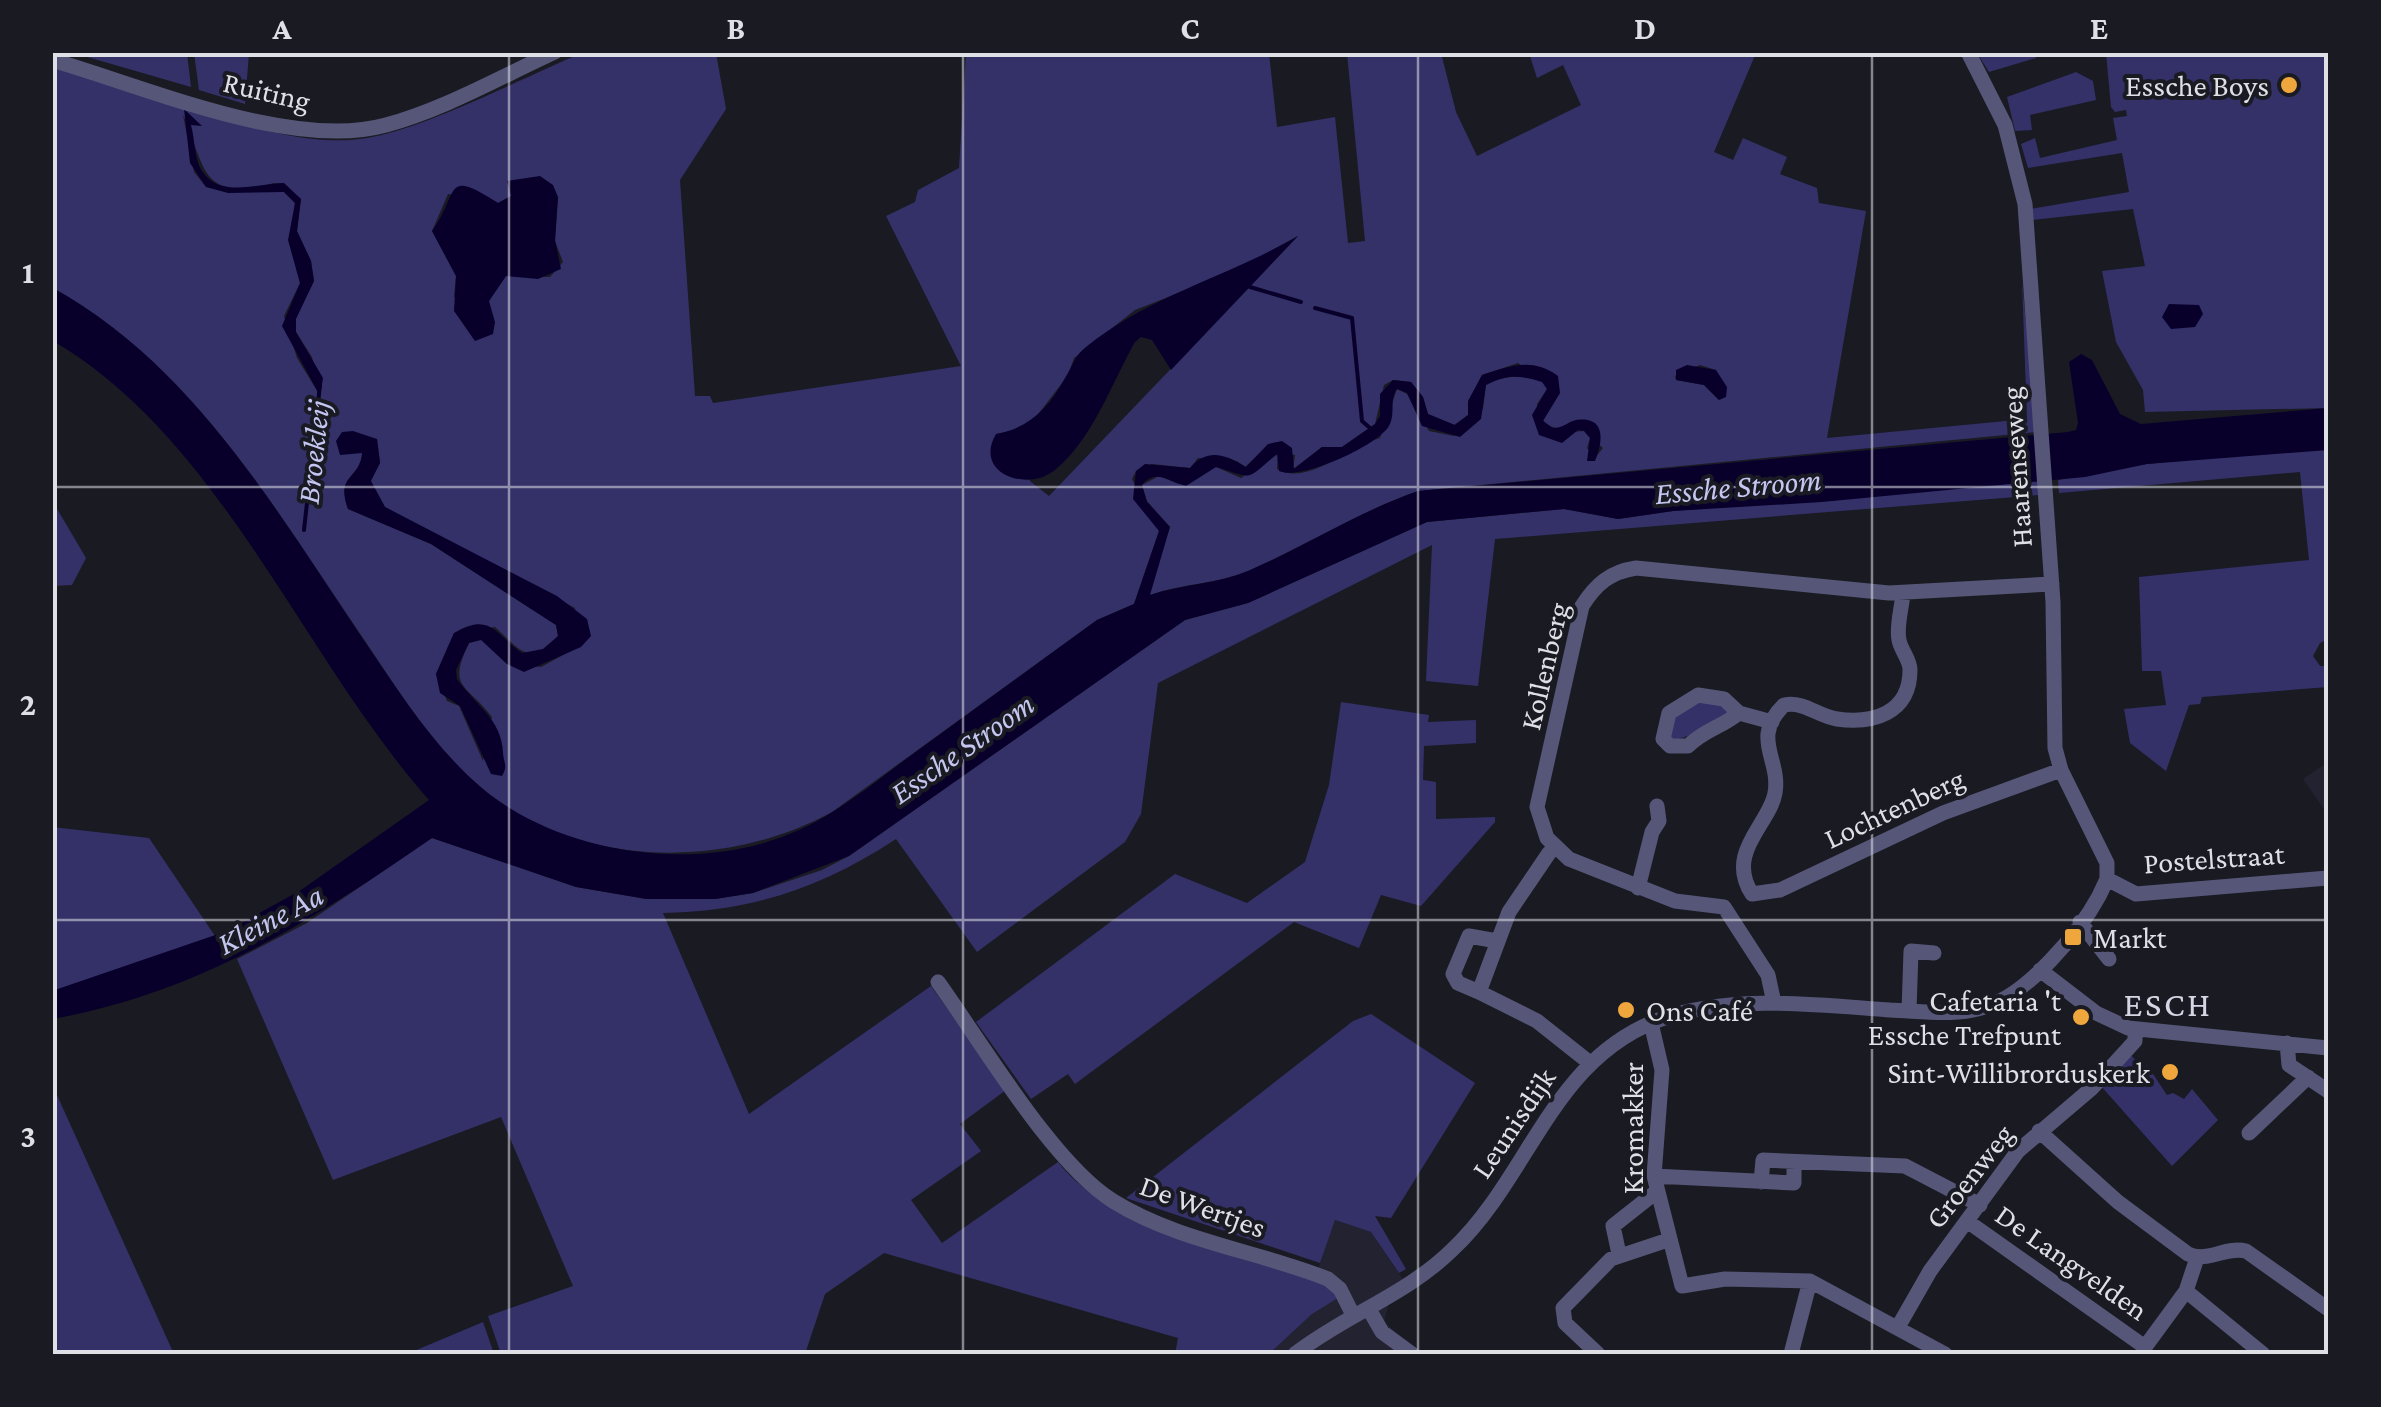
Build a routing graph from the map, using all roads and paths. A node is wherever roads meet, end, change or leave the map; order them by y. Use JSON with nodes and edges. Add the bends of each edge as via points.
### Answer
{"nodes":[{"id":1,"x":555,"y":52,"type":"edge"},
{"id":2,"x":1968,"y":52,"type":"edge"},
{"id":3,"x":52,"y":60,"type":"edge"},
{"id":4,"x":2052,"y":584,"type":"junction"},
{"id":5,"x":1904,"y":593,"type":"junction"},
{"id":6,"x":1739,"y":713,"type":"junction"},
{"id":7,"x":1772,"y":722,"type":"junction"},
{"id":8,"x":2060,"y":770,"type":"junction"},
{"id":9,"x":1657,"y":806,"type":"dead end"},
{"id":10,"x":1550,"y":853,"type":"dead end"},
{"id":11,"x":2328,"y":878,"type":"edge"},
{"id":12,"x":2107,"y":879,"type":"junction"},
{"id":13,"x":1638,"y":888,"type":"junction"},
{"id":14,"x":1752,"y":894,"type":"junction"},
{"id":15,"x":1728,"y":911,"type":"junction"},
{"id":16,"x":2080,"y":922,"type":"junction"},
{"id":17,"x":1497,"y":942,"type":"junction"},
{"id":18,"x":1934,"y":953,"type":"dead end"},
{"id":19,"x":2109,"y":959,"type":"dead end"},
{"id":20,"x":2040,"y":970,"type":"junction"},
{"id":21,"x":938,"y":982,"type":"dead end"},
{"id":22,"x":1479,"y":992,"type":"junction"},
{"id":23,"x":1774,"y":1004,"type":"junction"},
{"id":24,"x":1909,"y":1011,"type":"junction"},
{"id":25,"x":1651,"y":1024,"type":"junction"},
{"id":26,"x":2135,"y":1029,"type":"junction"},
{"id":27,"x":2287,"y":1043,"type":"junction"},
{"id":28,"x":2328,"y":1048,"type":"edge"},
{"id":29,"x":1590,"y":1063,"type":"junction"},
{"id":30,"x":2308,"y":1077,"type":"junction"},
{"id":31,"x":2328,"y":1091,"type":"edge"},
{"id":32,"x":2040,"y":1132,"type":"junction"},
{"id":33,"x":2249,"y":1133,"type":"dead end"},
{"id":34,"x":1655,"y":1184,"type":"junction"},
{"id":35,"x":1980,"y":1205,"type":"junction"},
{"id":36,"x":1967,"y":1221,"type":"junction"},
{"id":37,"x":1668,"y":1240,"type":"junction"},
{"id":38,"x":1619,"y":1254,"type":"junction"},
{"id":39,"x":2197,"y":1258,"type":"junction"},
{"id":40,"x":1810,"y":1281,"type":"junction"},
{"id":41,"x":2186,"y":1291,"type":"junction"},
{"id":42,"x":2328,"y":1309,"type":"edge"},
{"id":43,"x":1370,"y":1311,"type":"junction"},
{"id":44,"x":1353,"y":1315,"type":"junction"},
{"id":45,"x":1898,"y":1327,"type":"junction"},
{"id":46,"x":2145,"y":1351,"type":"edge"},
{"id":47,"x":1295,"y":1354,"type":"edge"},
{"id":48,"x":1412,"y":1354,"type":"edge"},
{"id":49,"x":1598,"y":1354,"type":"edge"},
{"id":50,"x":1791,"y":1354,"type":"edge"},
{"id":51,"x":1945,"y":1354,"type":"edge"},
{"id":52,"x":2263,"y":1354,"type":"edge"}],
"edges":[{"from":1,"to":3,"type":"street","name":"Ruiting","via":[[405,119],[356,131],[292,129]]},
{"from":2,"to":4,"type":"street","name":"Haarenseweg","via":[[1994,100],[2019,175]]},
{"from":4,"to":5,"type":"street","name":"Kollenberg"},
{"from":4,"to":8,"type":"street","name":"Haarenseweg"},
{"from":5,"to":7,"type":"street","via":[[1899,639],[1910,674],[1893,710],[1870,721],[1841,720],[1793,704],[1784,705]]},
{"from":5,"to":13,"type":"street","name":"Kollenberg","via":[[1636,568],[1608,576],[1591,591],[1582,606],[1538,808],[1547,838],[1561,854]]},
{"from":6,"to":6,"type":"street","via":[[1724,698],[1698,695],[1669,713],[1662,739],[1688,746]]},
{"from":6,"to":7,"type":"street"},
{"from":7,"to":14,"type":"street","via":[[1766,745],[1776,790],[1746,850]]},
{"from":8,"to":12,"type":"street","name":"Haarenseweg","via":[[2104,854]]},
{"from":8,"to":14,"type":"street","name":"Lochtenberg","via":[[1944,813],[1780,890]]},
{"from":9,"to":13,"type":"street","via":[[1659,822]]},
{"from":10,"to":17,"type":"street","via":[[1520,890]]},
{"from":11,"to":12,"type":"street","name":"Postelstraat","via":[[2136,894]]},
{"from":12,"to":16,"type":"street"},
{"from":13,"to":15,"type":"street","name":"Kollenberg"},
{"from":14,"to":15,"type":"street"},
{"from":15,"to":23,"type":"street","via":[[1768,975]]},
{"from":16,"to":19,"type":"street"},
{"from":16,"to":20,"type":"street","name":"Leunisdijk"},
{"from":17,"to":22,"type":"street"},
{"from":17,"to":22,"type":"street","via":[[1469,936],[1452,974]]},
{"from":18,"to":24,"type":"street","via":[[1912,951]]},
{"from":20,"to":24,"type":"street","name":"Leunisdijk","via":[[1989,1006]]},
{"from":20,"to":26,"type":"street","via":[[2096,1013]]},
{"from":21,"to":44,"type":"street","name":"De Wertjes","via":[[1054,1144],[1095,1188],[1138,1215],[1328,1280]]},
{"from":22,"to":29,"type":"street","via":[[1537,1021]]},
{"from":23,"to":24,"type":"street","name":"Leunisdijk"},
{"from":23,"to":25,"type":"street","name":"Leunisdijk","via":[[1697,1010]]},
{"from":25,"to":29,"type":"street","name":"Leunisdijk"},
{"from":25,"to":34,"type":"street","name":"Kromakker","via":[[1662,1070]]},
{"from":26,"to":27,"type":"street"},
{"from":26,"to":32,"type":"street","name":"Groenweg","via":[[2134,1041],[2092,1088]]},
{"from":27,"to":28,"type":"street"},
{"from":27,"to":30,"type":"street","via":[[2289,1065]]},
{"from":29,"to":43,"type":"street","name":"Leunisdijk","via":[[1550,1110],[1473,1230]]},
{"from":30,"to":31,"type":"street"},
{"from":30,"to":33,"type":"street"},
{"from":32,"to":35,"type":"street","name":"Groenweg"},
{"from":32,"to":39,"type":"street","via":[[2118,1202]]},
{"from":34,"to":35,"type":"street","via":[[1761,1182],[1762,1160],[1905,1166]]},
{"from":34,"to":37,"type":"street","name":"Kromakker"},
{"from":34,"to":38,"type":"street","via":[[1613,1226]]},
{"from":35,"to":36,"type":"street","name":"Groenweg"},
{"from":36,"to":45,"type":"street","name":"Groenweg"},
{"from":36,"to":46,"type":"street","name":"De Langvelden"},
{"from":37,"to":38,"type":"street"},
{"from":37,"to":40,"type":"street","name":"Kromakker","via":[[1687,1288],[1726,1279]]},
{"from":38,"to":49,"type":"street","via":[[1561,1315]]},
{"from":39,"to":41,"type":"street"},
{"from":39,"to":42,"type":"street","via":[[2246,1251]]},
{"from":40,"to":45,"type":"street"},
{"from":40,"to":50,"type":"street"},
{"from":41,"to":46,"type":"street"},
{"from":41,"to":52,"type":"street"},
{"from":43,"to":44,"type":"street","name":"Leunisdijk"},
{"from":43,"to":48,"type":"street","via":[[1382,1332]]},
{"from":44,"to":47,"type":"street","name":"Leunisdijk"},
{"from":45,"to":51,"type":"street"}]}
